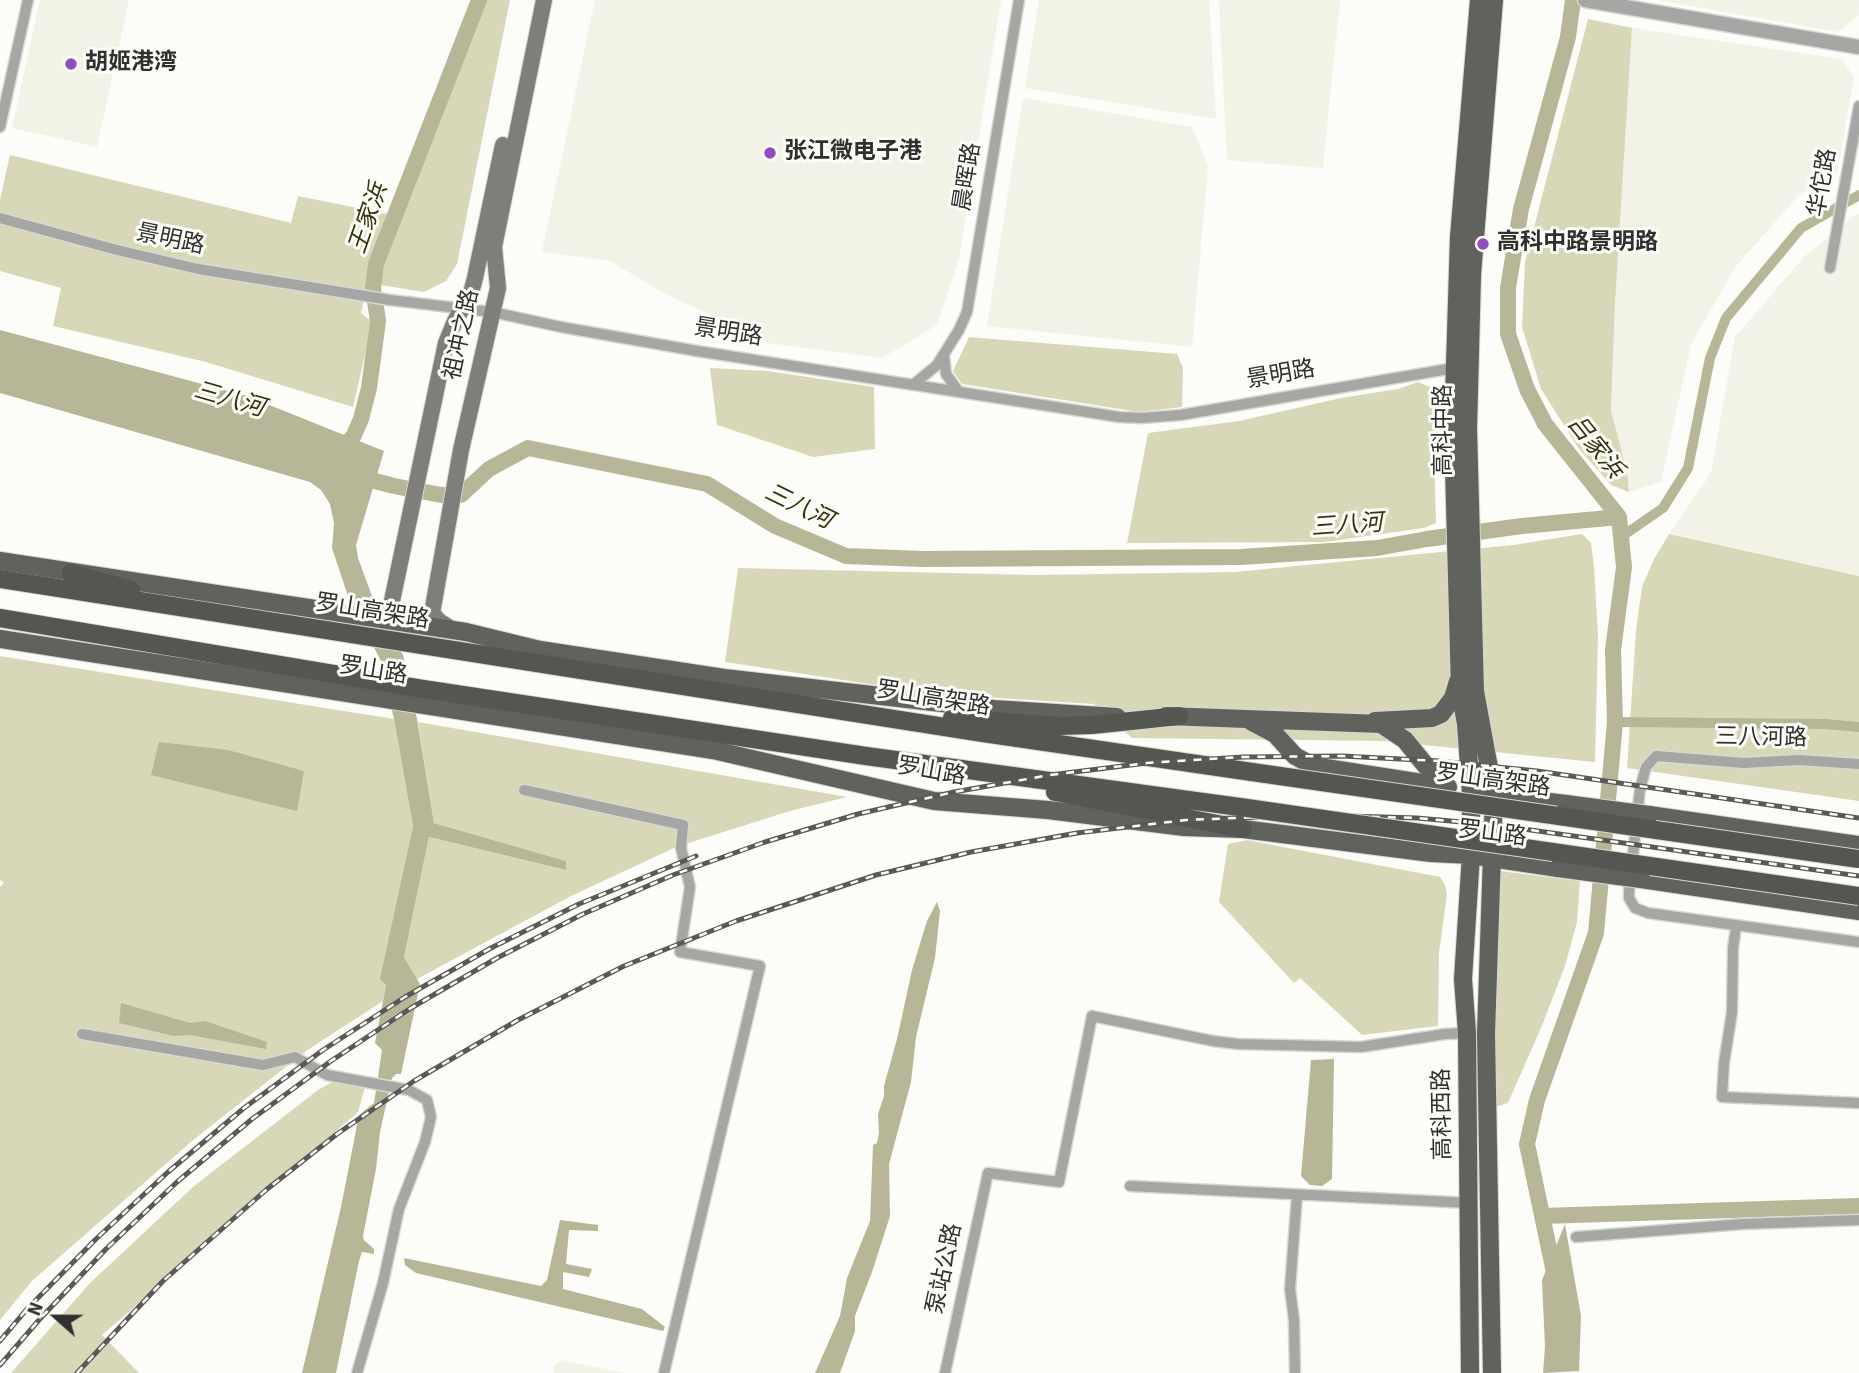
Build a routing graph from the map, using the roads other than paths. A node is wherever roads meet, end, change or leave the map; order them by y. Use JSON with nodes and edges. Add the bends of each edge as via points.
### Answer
{"nodes":[{"id":1,"x":28,"y":0,"type":"edge"},
{"id":2,"x":533,"y":0,"type":"edge"},
{"id":3,"x":544,"y":0,"type":"edge"},
{"id":4,"x":1019,"y":0,"type":"edge"},
{"id":5,"x":1479,"y":0,"type":"edge"},
{"id":6,"x":1494,"y":0,"type":"edge"},
{"id":7,"x":1585,"y":0,"type":"edge"},
{"id":8,"x":1630,"y":0,"type":"edge"},
{"id":9,"x":1859,"y":40,"type":"edge"},
{"id":10,"x":1859,"y":47,"type":"edge"},
{"id":11,"x":1859,"y":106,"type":"edge"},
{"id":12,"x":0,"y":127,"type":"edge"},
{"id":13,"x":0,"y":218,"type":"edge"},
{"id":14,"x":1830,"y":268,"type":"dead end"},
{"id":15,"x":464,"y":307,"type":"junction"},
{"id":16,"x":492,"y":312,"type":"junction"},
{"id":17,"x":944,"y":355,"type":"junction"},
{"id":18,"x":1454,"y":368,"type":"junction"},
{"id":19,"x":914,"y":384,"type":"junction"},
{"id":20,"x":958,"y":391,"type":"junction"},
{"id":21,"x":1462,"y":519,"type":"junction"},
{"id":22,"x":1463,"y":548,"type":"junction"},
{"id":23,"x":0,"y":561,"type":"edge"},
{"id":24,"x":71,"y":573,"type":"junction"},
{"id":25,"x":0,"y":579,"type":"edge"},
{"id":26,"x":0,"y":618,"type":"edge"},
{"id":27,"x":388,"y":620,"type":"junction"},
{"id":28,"x":284,"y":624,"type":"junction"},
{"id":29,"x":453,"y":630,"type":"junction"},
{"id":30,"x":0,"y":639,"type":"edge"},
{"id":31,"x":1460,"y":678,"type":"junction"},
{"id":32,"x":381,"y":690,"type":"junction"},
{"id":33,"x":426,"y":697,"type":"junction"},
{"id":34,"x":874,"y":715,"type":"junction"},
{"id":35,"x":1179,"y":716,"type":"junction"},
{"id":36,"x":1245,"y":720,"type":"junction"},
{"id":37,"x":1358,"y":722,"type":"junction"},
{"id":38,"x":866,"y":756,"type":"junction"},
{"id":39,"x":1859,"y":764,"type":"edge"},
{"id":40,"x":1447,"y":787,"type":"junction"},
{"id":41,"x":524,"y":790,"type":"dead end"},
{"id":42,"x":1471,"y":793,"type":"junction"},
{"id":43,"x":1494,"y":795,"type":"junction"},
{"id":44,"x":1244,"y":829,"type":"junction"},
{"id":45,"x":1859,"y":845,"type":"edge"},
{"id":46,"x":1471,"y":855,"type":"junction"},
{"id":47,"x":1493,"y":859,"type":"junction"},
{"id":48,"x":1859,"y":859,"type":"edge"},
{"id":49,"x":1859,"y":896,"type":"edge"},
{"id":50,"x":1859,"y":911,"type":"edge"},
{"id":51,"x":1737,"y":927,"type":"junction"},
{"id":52,"x":1859,"y":942,"type":"edge"},
{"id":53,"x":82,"y":1034,"type":"dead end"},
{"id":54,"x":1467,"y":1034,"type":"junction"},
{"id":55,"x":1859,"y":1103,"type":"edge"},
{"id":56,"x":1130,"y":1186,"type":"dead end"},
{"id":57,"x":1297,"y":1195,"type":"junction"},
{"id":58,"x":1470,"y":1203,"type":"junction"},
{"id":59,"x":1859,"y":1220,"type":"edge"},
{"id":60,"x":1576,"y":1237,"type":"dead end"},
{"id":61,"x":357,"y":1373,"type":"edge"},
{"id":62,"x":664,"y":1373,"type":"edge"},
{"id":63,"x":945,"y":1373,"type":"edge"},
{"id":64,"x":1294,"y":1373,"type":"edge"},
{"id":65,"x":1470,"y":1373,"type":"edge"},
{"id":66,"x":1492,"y":1373,"type":"edge"}],
"edges":[{"from":1,"to":12,"type":"street"},
{"from":2,"to":15,"type":"main road","name":"祖冲之路","via":[[475,278]]},
{"from":3,"to":16,"type":"main road","name":"祖冲之路","via":[[494,247],[498,288]]},
{"from":4,"to":17,"type":"street","name":"晨晖路","via":[[971,293],[959,330]]},
{"from":5,"to":18,"type":"main road","name":"高科中路","via":[[1460,226]]},
{"from":6,"to":21,"type":"main road","name":"高科中路","via":[[1472,275]]},
{"from":7,"to":10,"type":"street"},
{"from":8,"to":9,"type":"street"},
{"from":11,"to":14,"type":"street","name":"华佗路"},
{"from":13,"to":15,"type":"street","name":"景明路","via":[[162,262],[355,295]]},
{"from":15,"to":16,"type":"street","name":"景明路"},
{"from":15,"to":27,"type":"main road","name":"祖冲之路","via":[[446,343]]},
{"from":16,"to":19,"type":"street","name":"景明路","via":[[697,351]]},
{"from":16,"to":29,"type":"main road","name":"祖冲之路","via":[[432,613]]},
{"from":17,"to":19,"type":"street","name":"晨晖路"},
{"from":17,"to":20,"type":"street","via":[[946,374]]},
{"from":18,"to":20,"type":"street","name":"景明路","via":[[1160,418],[1119,417]]},
{"from":18,"to":21,"type":"main road","name":"高科中路"},
{"from":19,"to":20,"type":"street","name":"景明路"},
{"from":21,"to":22,"type":"main road","name":"高科中路"},
{"from":22,"to":31,"type":"main road","name":"高科中路"},
{"from":22,"to":43,"type":"main road","name":"高科中路","via":[[1475,691]]},
{"from":23,"to":24,"type":"main road","name":"罗山路"},
{"from":24,"to":27,"type":"main road","name":"罗山路"},
{"from":24,"to":28,"type":"highway"},
{"from":25,"to":28,"type":"highway","name":"罗山高架路"},
{"from":26,"to":32,"type":"highway"},
{"from":27,"to":29,"type":"main road","name":"罗山路"},
{"from":28,"to":34,"type":"highway","name":"罗山高架路"},
{"from":29,"to":35,"type":"main road","name":"罗山路","via":[[540,650],[779,684],[1053,714]]},
{"from":30,"to":32,"type":"main road","name":"罗山路"},
{"from":31,"to":37,"type":"main road","via":[[1453,698],[1432,718]]},
{"from":31,"to":42,"type":"main road","name":"高科中路"},
{"from":32,"to":33,"type":"highway"},
{"from":33,"to":38,"type":"highway"},
{"from":33,"to":44,"type":"main road","name":"罗山路","via":[[725,752],[934,801]]},
{"from":34,"to":35,"type":"highway","via":[[1059,726]]},
{"from":34,"to":48,"type":"highway","name":"罗山高架路","bridge":true},
{"from":35,"to":36,"type":"main road","name":"罗山路"},
{"from":36,"to":37,"type":"main road","name":"罗山路"},
{"from":36,"to":40,"type":"main road","name":"罗山路","via":[[1275,734],[1295,756],[1313,766]]},
{"from":37,"to":40,"type":"main road","name":"罗山路","via":[[1391,729]]},
{"from":38,"to":44,"type":"highway"},
{"from":38,"to":49,"type":"highway","bridge":true},
{"from":39,"to":51,"type":"street","name":"三八河路","via":[[1744,763],[1661,755],[1650,760],[1640,789],[1631,904],[1648,914]]},
{"from":40,"to":42,"type":"main road","name":"罗山路"},
{"from":41,"to":62,"type":"street","via":[[683,825],[681,848],[690,887],[680,952],[760,966]]},
{"from":42,"to":43,"type":"main road","name":"罗山路"},
{"from":42,"to":46,"type":"main road","name":"高科中路"},
{"from":43,"to":45,"type":"main road","name":"罗山路","bridge":true},
{"from":43,"to":47,"type":"main road","name":"高科中路"},
{"from":44,"to":46,"type":"main road","name":"罗山路"},
{"from":46,"to":47,"type":"main road","name":"罗山路"},
{"from":46,"to":54,"type":"main road","name":"高科西路","via":[[1463,979]]},
{"from":47,"to":50,"type":"main road","name":"罗山路","bridge":true},
{"from":47,"to":66,"type":"main road","name":"高科西路","via":[[1486,1034]]},
{"from":51,"to":52,"type":"street"},
{"from":51,"to":55,"type":"street","via":[[1722,1097]]},
{"from":53,"to":61,"type":"street","via":[[263,1065],[295,1057],[327,1075],[424,1096],[431,1117],[399,1209]]},
{"from":54,"to":58,"type":"main road","name":"高科西路"},
{"from":54,"to":63,"type":"street","name":"泵站公路","via":[[1361,1047],[1238,1044],[1092,1016],[1059,1182],[988,1173]]},
{"from":56,"to":57,"type":"street"},
{"from":57,"to":58,"type":"street"},
{"from":57,"to":64,"type":"street","via":[[1290,1289]]},
{"from":58,"to":65,"type":"main road","name":"高科西路"},
{"from":59,"to":60,"type":"street"}]}
